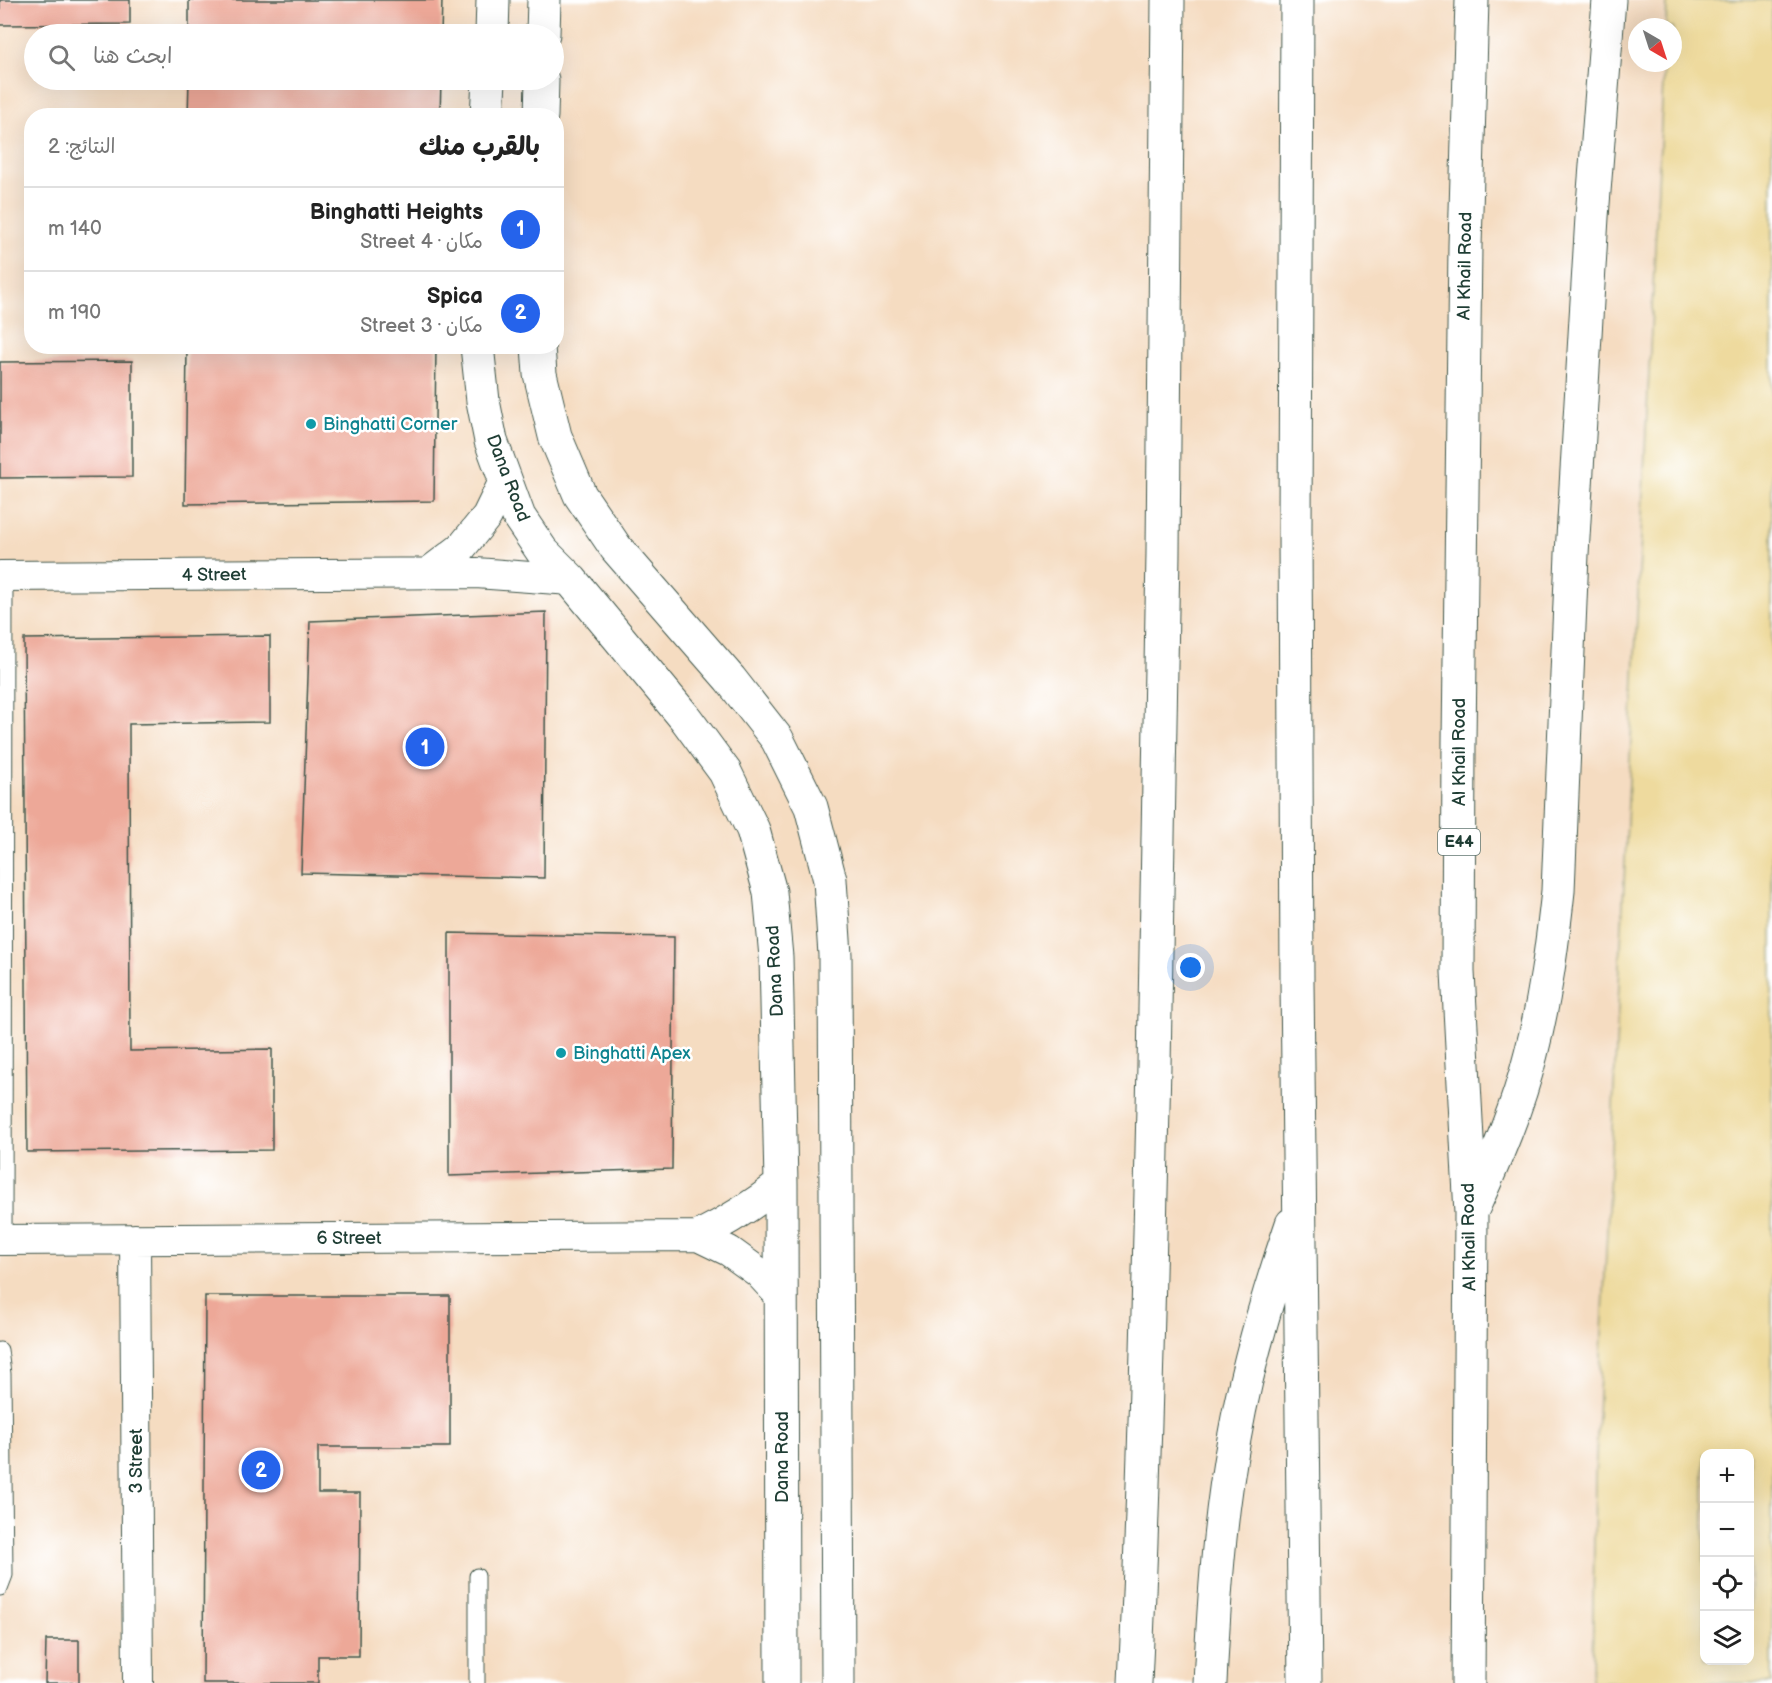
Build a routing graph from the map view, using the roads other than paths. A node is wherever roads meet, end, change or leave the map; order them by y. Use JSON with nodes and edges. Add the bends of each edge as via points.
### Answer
{"nodes":[{"id":1,"x":493,"y":0,"type":"edge"},
{"id":2,"x":544,"y":0,"type":"edge"},
{"id":3,"x":1168,"y":0,"type":"edge"},
{"id":4,"x":1297,"y":0,"type":"edge"},
{"id":5,"x":1472,"y":0,"type":"edge"},
{"id":6,"x":1592,"y":0,"type":"edge"},
{"id":7,"x":1609,"y":0,"type":"edge"},
{"id":8,"x":492,"y":24,"type":"edge"},
{"id":9,"x":543,"y":24,"type":"edge"},
{"id":10,"x":1605,"y":52,"type":"junction"},
{"id":11,"x":488,"y":90,"type":"edge"},
{"id":12,"x":542,"y":90,"type":"edge"},
{"id":13,"x":487,"y":108,"type":"edge"},
{"id":14,"x":541,"y":108,"type":"edge"},
{"id":15,"x":478,"y":354,"type":"edge"},
{"id":16,"x":539,"y":354,"type":"edge"},
{"id":17,"x":505,"y":479,"type":"junction"},
{"id":18,"x":428,"y":573,"type":"junction"},
{"id":19,"x":3,"y":577,"type":"edge"},
{"id":20,"x":571,"y":580,"type":"junction"},
{"id":21,"x":782,"y":1184,"type":"junction"},
{"id":22,"x":1300,"y":1199,"type":"junction"},
{"id":23,"x":1471,"y":1213,"type":"junction"},
{"id":24,"x":698,"y":1236,"type":"junction"},
{"id":25,"x":135,"y":1239,"type":"junction"},
{"id":26,"x":2,"y":1240,"type":"edge"},
{"id":27,"x":782,"y":1298,"type":"junction"},
{"id":28,"x":0,"y":1350,"type":"edge"},
{"id":29,"x":477,"y":1576,"type":"dead end"},
{"id":30,"x":0,"y":1588,"type":"edge"},
{"id":31,"x":138,"y":1683,"type":"edge"},
{"id":32,"x":477,"y":1683,"type":"edge"},
{"id":33,"x":782,"y":1683,"type":"edge"},
{"id":34,"x":838,"y":1683,"type":"edge"},
{"id":35,"x":1135,"y":1683,"type":"edge"},
{"id":36,"x":1210,"y":1683,"type":"edge"},
{"id":37,"x":1305,"y":1683,"type":"edge"},
{"id":38,"x":1468,"y":1683,"type":"edge"}],
"edges":[{"from":1,"to":8,"type":"main road"},
{"from":2,"to":9,"type":"main road"},
{"from":3,"to":35,"type":"main road","via":[[1157,929],[1146,1414]]},
{"from":4,"to":22,"type":"main road","via":[[1296,981]]},
{"from":5,"to":23,"type":"main road","name":"Al Khail Road","number":"E44","via":[[1458,788],[1458,972]]},
{"from":6,"to":10,"type":"main road"},
{"from":7,"to":10,"type":"main road"},
{"from":10,"to":23,"type":"main road","via":[[1592,218],[1553,939],[1543,1001],[1514,1110]]},
{"from":11,"to":13,"type":"main road"},
{"from":12,"to":14,"type":"main road"},
{"from":15,"to":17,"type":"main road","name":"Dana Road","via":[[491,441]]},
{"from":16,"to":34,"type":"main road","via":[[555,436],[580,495],[616,548],[777,739],[811,807],[830,880],[835,955]]},
{"from":17,"to":18,"type":"street","via":[[487,516],[461,548]]},
{"from":17,"to":20,"type":"main road","name":"Dana Road","via":[[519,517],[542,551]]},
{"from":18,"to":19,"type":"street","name":"4 Street"},
{"from":18,"to":20,"type":"street","name":"4 Street"},
{"from":19,"to":26,"type":"lane"},
{"from":20,"to":21,"type":"main road","name":"Dana Road","via":[[725,772],[753,830],[770,892],[776,957]]},
{"from":21,"to":24,"type":"street","name":"6 Street","via":[[728,1221]]},
{"from":21,"to":27,"type":"main road","name":"Dana Road"},
{"from":22,"to":36,"type":"main road","via":[[1251,1358],[1234,1438],[1222,1520]]},
{"from":22,"to":37,"type":"main road"},
{"from":23,"to":38,"type":"main road","name":"Al Khail Road","number":"E44"},
{"from":24,"to":25,"type":"street","name":"6 Street"},
{"from":24,"to":27,"type":"street","name":"6 Street","via":[[729,1251],[758,1272]]},
{"from":25,"to":26,"type":"street","name":"6 Street"},
{"from":25,"to":31,"type":"street","name":"3 Street"},
{"from":27,"to":33,"type":"main road","name":"Dana Road"},
{"from":28,"to":30,"type":"lane","via":[[4,1575]]},
{"from":29,"to":32,"type":"lane"}]}
